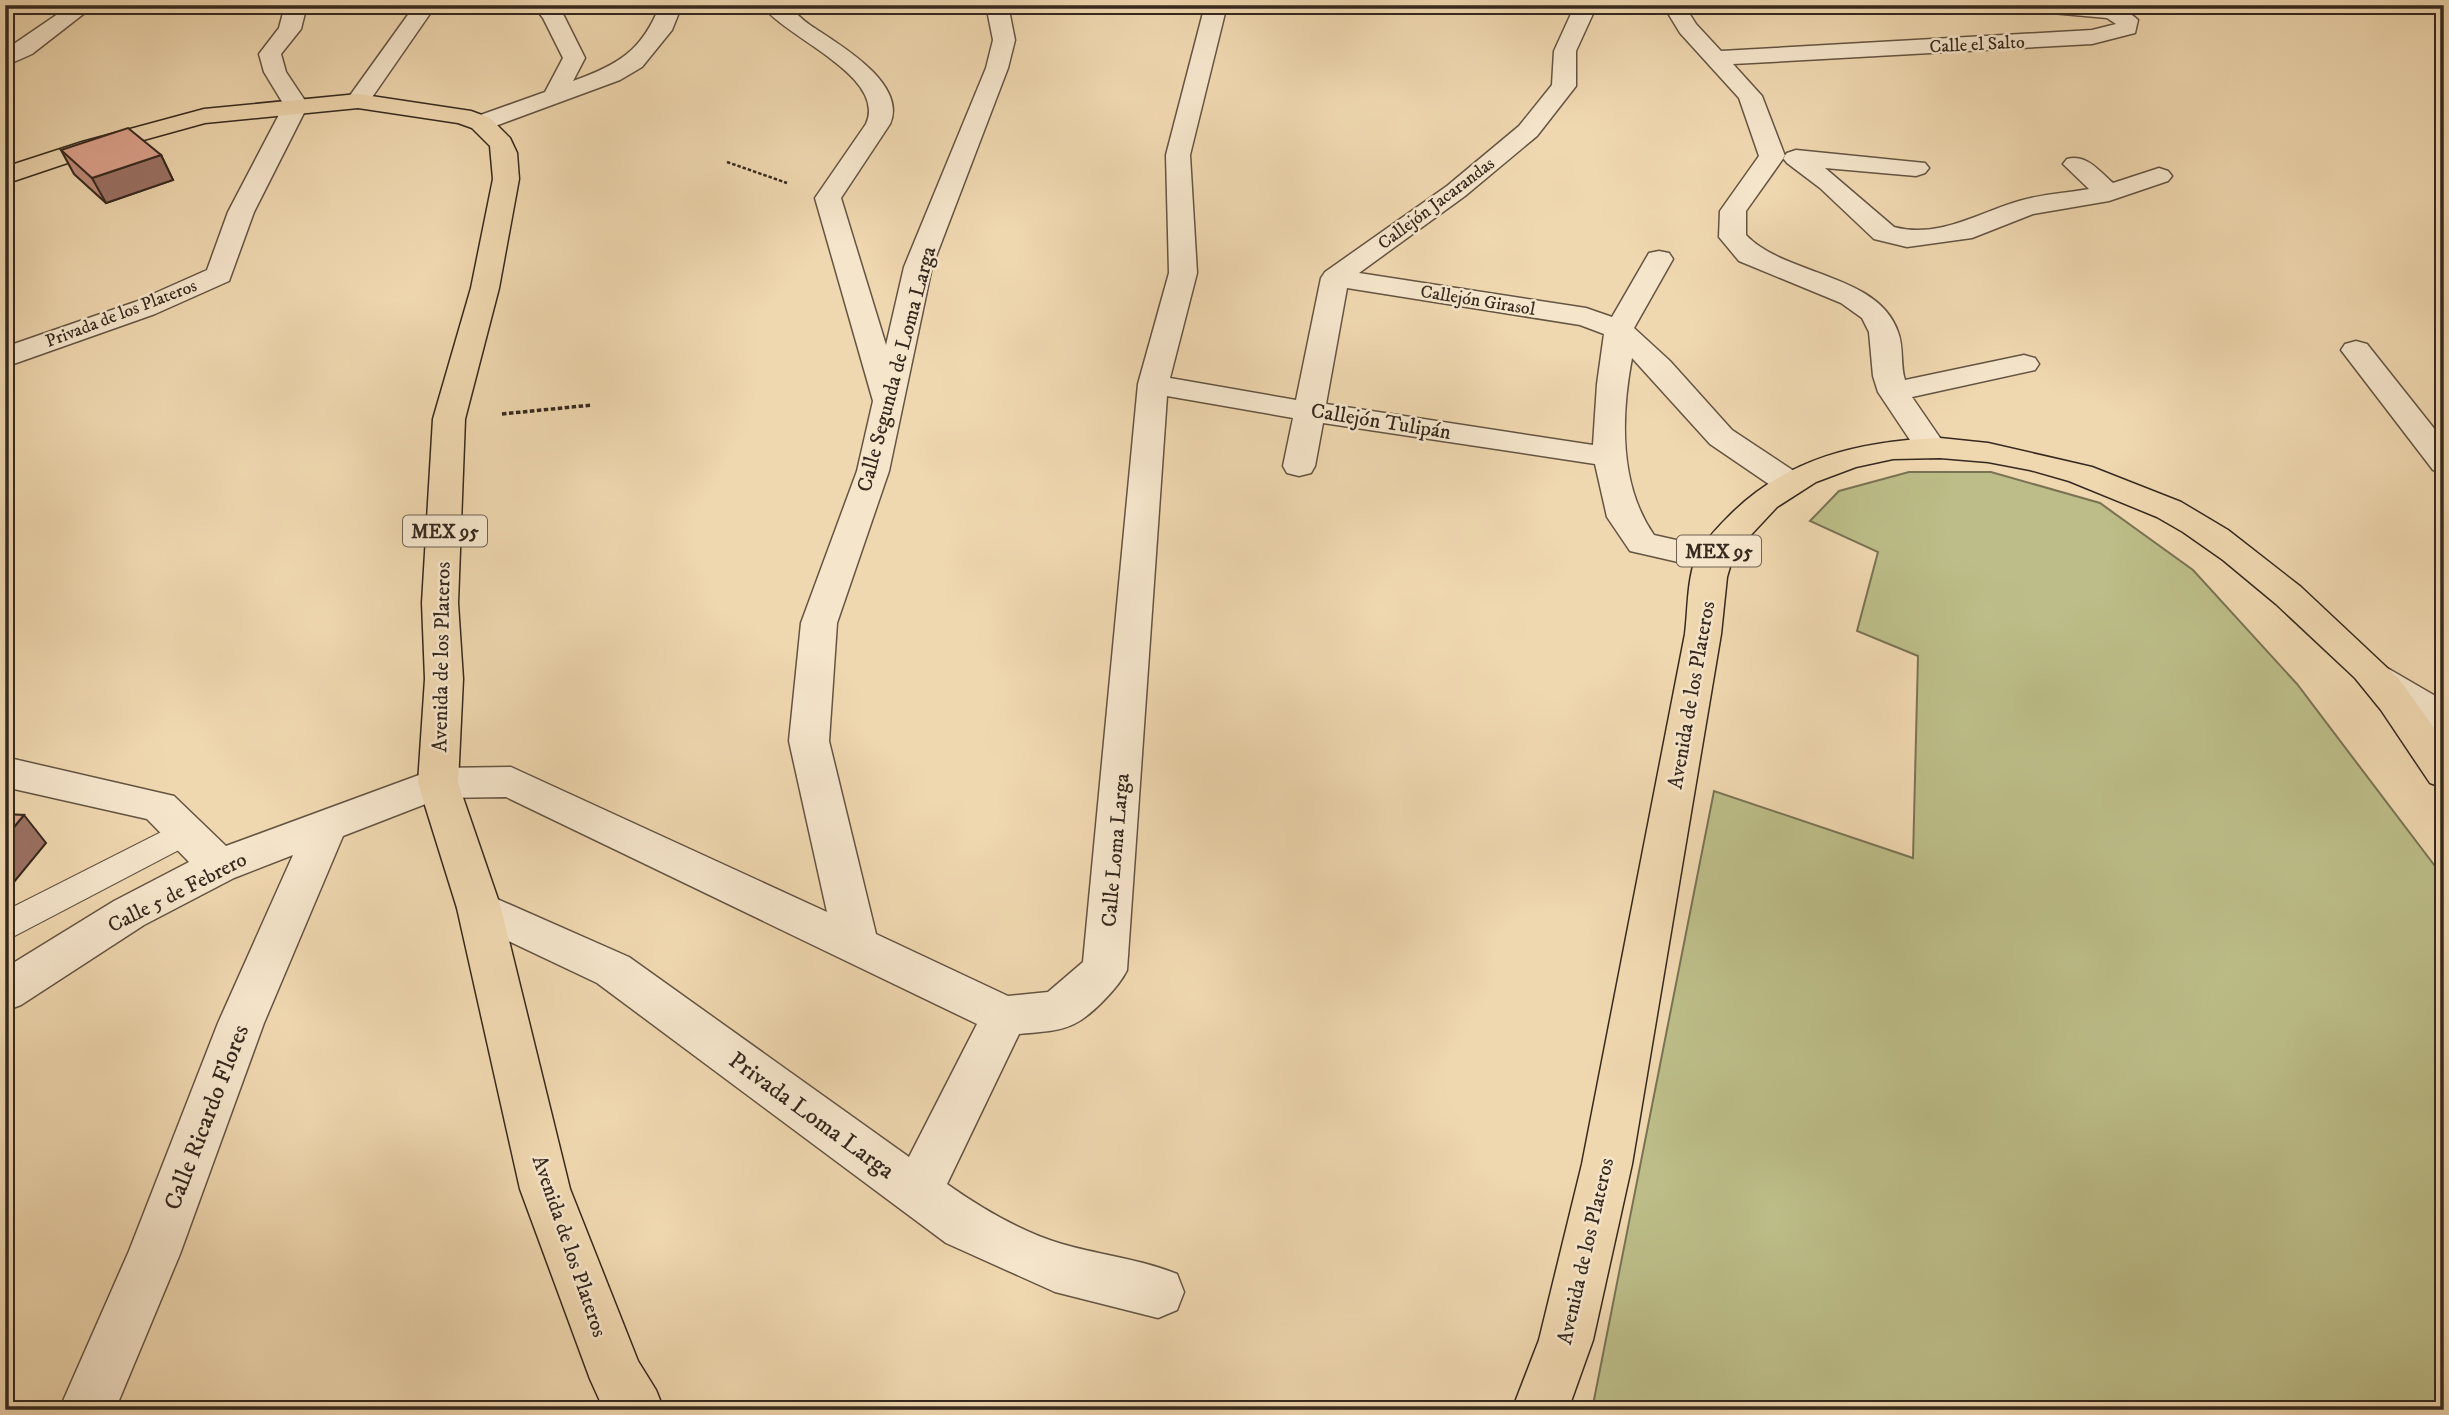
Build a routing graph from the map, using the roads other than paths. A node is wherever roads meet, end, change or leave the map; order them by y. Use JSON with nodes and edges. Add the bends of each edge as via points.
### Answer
{"nodes":[{"id":1,"x":85,"y":5,"type":"edge"},
{"id":2,"x":296,"y":5,"type":"edge"},
{"id":3,"x":426,"y":5,"type":"edge"},
{"id":4,"x":543,"y":5,"type":"edge"},
{"id":5,"x":671,"y":5,"type":"edge"},
{"id":6,"x":772,"y":5,"type":"edge"},
{"id":7,"x":997,"y":5,"type":"edge"},
{"id":8,"x":1216,"y":5,"type":"edge"},
{"id":9,"x":1586,"y":5,"type":"edge"},
{"id":10,"x":1673,"y":5,"type":"edge"},
{"id":11,"x":2030,"y":5,"type":"edge"},
{"id":12,"x":1717,"y":58,"type":"junction"},
{"id":13,"x":5,"y":59,"type":"edge"},
{"id":14,"x":552,"y":98,"type":"junction"},
{"id":15,"x":358,"y":101,"type":"junction"},
{"id":16,"x":296,"y":105,"type":"junction"},
{"id":17,"x":481,"y":123,"type":"junction"},
{"id":18,"x":1784,"y":157,"type":"junction"},
{"id":19,"x":2076,"y":164,"type":"dead end"},
{"id":20,"x":1916,"y":168,"type":"dead end"},
{"id":21,"x":5,"y":176,"type":"edge"},
{"id":22,"x":2159,"y":176,"type":"dead end"},
{"id":23,"x":2109,"y":193,"type":"junction"},
{"id":24,"x":1659,"y":259,"type":"dead end"},
{"id":25,"x":1335,"y":278,"type":"junction"},
{"id":26,"x":1619,"y":330,"type":"junction"},
{"id":27,"x":2356,"y":350,"type":"dead end"},
{"id":28,"x":5,"y":358,"type":"edge"},
{"id":29,"x":2024,"y":364,"type":"dead end"},
{"id":30,"x":1153,"y":384,"type":"junction"},
{"id":31,"x":1894,"y":392,"type":"junction"},
{"id":32,"x":888,"y":403,"type":"junction"},
{"id":33,"x":1310,"y":410,"type":"junction"},
{"id":34,"x":1931,"y":448,"type":"junction"},
{"id":35,"x":1609,"y":457,"type":"junction"},
{"id":36,"x":2444,"y":463,"type":"edge"},
{"id":37,"x":1298,"y":466,"type":"dead end"},
{"id":38,"x":1788,"y":482,"type":"junction"},
{"id":39,"x":1713,"y":559,"type":"junction"},
{"id":40,"x":2376,"y":678,"type":"junction"},
{"id":41,"x":2444,"y":719,"type":"edge"},
{"id":42,"x":5,"y":772,"type":"edge"},
{"id":43,"x":2444,"y":773,"type":"edge"},
{"id":44,"x":438,"y":783,"type":"junction"},
{"id":45,"x":327,"y":825,"type":"junction"},
{"id":46,"x":186,"y":832,"type":"junction"},
{"id":47,"x":219,"y":866,"type":"junction"},
{"id":48,"x":479,"y":908,"type":"junction"},
{"id":49,"x":5,"y":927,"type":"edge"},
{"id":50,"x":856,"y":945,"type":"junction"},
{"id":51,"x":5,"y":992,"type":"edge"},
{"id":52,"x":1005,"y":1016,"type":"junction"},
{"id":53,"x":917,"y":1192,"type":"junction"},
{"id":54,"x":1158,"y":1292,"type":"dead end"},
{"id":55,"x":87,"y":1410,"type":"edge"},
{"id":56,"x":636,"y":1410,"type":"edge"},
{"id":57,"x":1540,"y":1410,"type":"edge"}],
"edges":[{"from":1,"to":13,"type":"street"},
{"from":2,"to":16,"type":"street","via":[[290,29],[270,54],[275,72]]},
{"from":3,"to":15,"type":"street"},
{"from":4,"to":14,"type":"street","via":[[575,58]]},
{"from":5,"to":14,"type":"street","via":[[661,30],[634,62]]},
{"from":6,"to":32,"type":"street","via":[[787,22],[861,73],[880,96],[880,120],[828,198]]},
{"from":7,"to":32,"type":"street","name":"Calle Segunda de Loma Larga","via":[[1004,40],[997,68],[918,267]]},
{"from":8,"to":30,"type":"street","name":"Calle Loma Larga","via":[[1178,155],[1183,273]]},
{"from":9,"to":25,"type":"street","name":"Callejón Jacarandas","via":[[1565,51],[1564,86],[1528,131],[1457,191]]},
{"from":10,"to":12,"type":"street"},
{"from":11,"to":12,"type":"street","name":"Calle el Salto","via":[[2112,12],[2127,20],[2127,29],[2092,37]]},
{"from":12,"to":18,"type":"street","via":[[1750,96]]},
{"from":14,"to":17,"type":"street"},
{"from":15,"to":16,"type":"main road"},
{"from":15,"to":17,"type":"main road","via":[[463,116]]},
{"from":16,"to":21,"type":"main road","via":[[204,116],[157,127]]},
{"from":16,"to":28,"type":"street","name":"Privada de los Plateros","via":[[241,212],[219,275],[145,308]]},
{"from":17,"to":44,"type":"main road","name":"Avenida de los Plateros","number":"MEX 95","via":[[501,143],[506,179],[485,288],[449,419]]},
{"from":18,"to":20,"type":"street"},
{"from":18,"to":23,"type":"street","via":[[1829,183],[1884,233],[1907,239],[1963,232],[2027,207]]},
{"from":18,"to":31,"type":"street","via":[[1733,211],[1732,237],[1749,255],[1851,297],[1873,313],[1884,332]]},
{"from":19,"to":23,"type":"street"},
{"from":22,"to":23,"type":"street"},
{"from":24,"to":26,"type":"street"},
{"from":25,"to":26,"type":"street","name":"Callejón Girasol","via":[[1586,317]]},
{"from":25,"to":33,"type":"street"},
{"from":26,"to":35,"type":"street"},
{"from":26,"to":38,"type":"street","via":[[1660,367],[1721,437]]},
{"from":27,"to":36,"type":"street"},
{"from":29,"to":31,"type":"street"},
{"from":30,"to":33,"type":"street","name":"Callejón Tulipán"},
{"from":30,"to":52,"type":"street","name":"Calle Loma Larga","via":[[1105,970],[1059,1010]]},
{"from":31,"to":34,"type":"street"},
{"from":32,"to":50,"type":"street","name":"Calle Segunda de Loma Larga","via":[[873,471],[819,623],[809,741]]},
{"from":33,"to":35,"type":"street","name":"Callejón Tulipán"},
{"from":33,"to":37,"type":"street"},
{"from":34,"to":38,"type":"main road","name":"Avenida de los Plateros","number":"MEX 95","via":[[1867,455]]},
{"from":34,"to":40,"type":"main road","name":"Avenida de los Plateros","number":"MEX 95","via":[[2030,458],[2136,496],[2191,522],[2297,601]]},
{"from":35,"to":39,"type":"street","via":[[1624,517],[1642,543]]},
{"from":38,"to":39,"type":"main road","name":"Avenida de los Plateros","number":"MEX 95","via":[[1748,513]]},
{"from":39,"to":57,"type":"main road","name":"Avenida de los Plateros","number":"MEX 95","via":[[1607,1164],[1566,1340]]},
{"from":40,"to":41,"type":"street"},
{"from":40,"to":43,"type":"main road","name":"Avenida de los Plateros","number":"MEX 95"},
{"from":42,"to":46,"type":"street","via":[[160,807]]},
{"from":44,"to":45,"type":"street","name":"Calle 5 de Febrero"},
{"from":44,"to":48,"type":"main road","name":"Avenida de los Plateros","number":"MEX 95"},
{"from":44,"to":50,"type":"street","via":[[511,782]]},
{"from":45,"to":47,"type":"street","name":"Calle 5 de Febrero"},
{"from":45,"to":55,"type":"street","name":"Calle Ricardo Flores","via":[[241,1023],[154,1254]]},
{"from":46,"to":47,"type":"street"},
{"from":46,"to":49,"type":"lane"},
{"from":47,"to":51,"type":"street","name":"Calle 5 de Febrero","via":[[129,913]]},
{"from":48,"to":53,"type":"street","name":"Privada Loma Larga","via":[[613,970]]},
{"from":48,"to":56,"type":"main road","name":"Avenida de los Plateros","number":"MEX 95","via":[[545,1189],[617,1379]]},
{"from":50,"to":52,"type":"street"},
{"from":52,"to":53,"type":"street"},
{"from":53,"to":54,"type":"street","name":"Privada Loma Larga","via":[[964,1226],[1055,1267]]}]}
